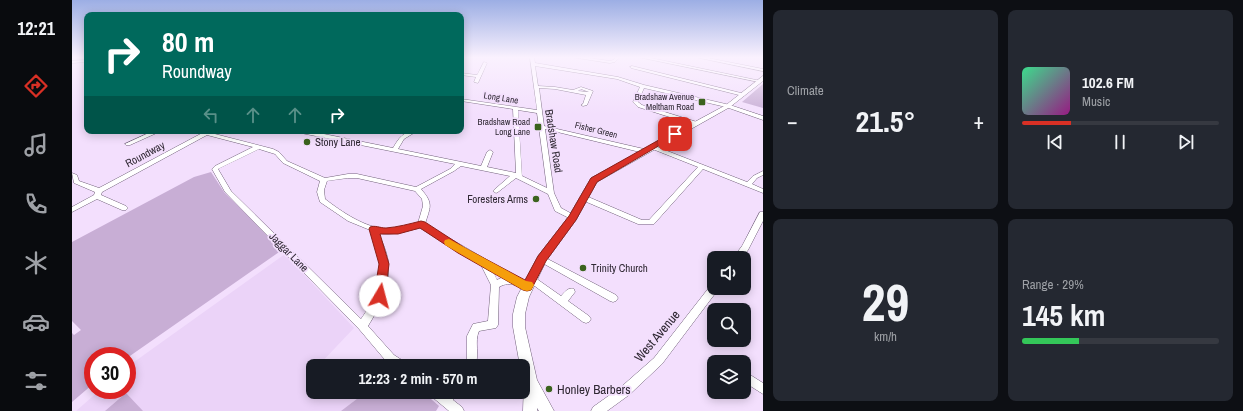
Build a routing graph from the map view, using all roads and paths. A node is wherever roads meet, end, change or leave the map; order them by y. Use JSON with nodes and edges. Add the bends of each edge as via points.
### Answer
{"nodes":[{"id":1,"x":479,"y":76,"type":"edge"},
{"id":2,"x":535,"y":76,"type":"edge"},
{"id":3,"x":607,"y":76,"type":"edge"},
{"id":4,"x":668,"y":76,"type":"edge"},
{"id":5,"x":741,"y":76,"type":"edge"},
{"id":6,"x":761,"y":80,"type":"edge"},
{"id":7,"x":476,"y":82,"type":"dead end"},
{"id":8,"x":643,"y":86,"type":"junction"},
{"id":9,"x":536,"y":87,"type":"junction"},
{"id":10,"x":743,"y":95,"type":"junction"},
{"id":11,"x":464,"y":100,"type":"edge"},
{"id":12,"x":583,"y":106,"type":"dead end"},
{"id":13,"x":728,"y":106,"type":"junction"},
{"id":14,"x":516,"y":109,"type":"junction"},
{"id":15,"x":539,"y":112,"type":"junction"},
{"id":16,"x":763,"y":118,"type":"edge"},
{"id":17,"x":695,"y":123,"type":"junction"},
{"id":18,"x":543,"y":127,"type":"junction"},
{"id":19,"x":148,"y":134,"type":"edge"},
{"id":20,"x":204,"y":134,"type":"edge"},
{"id":21,"x":215,"y":134,"type":"edge"},
{"id":22,"x":319,"y":134,"type":"edge"},
{"id":23,"x":409,"y":134,"type":"edge"},
{"id":24,"x":128,"y":144,"type":"dead end"},
{"id":25,"x":258,"y":147,"type":"junction"},
{"id":26,"x":648,"y":149,"type":"junction"},
{"id":27,"x":396,"y":150,"type":"junction"},
{"id":28,"x":490,"y":152,"type":"dead end"},
{"id":29,"x":459,"y":164,"type":"junction"},
{"id":30,"x":702,"y":167,"type":"junction"},
{"id":31,"x":483,"y":169,"type":"junction"},
{"id":32,"x":763,"y":173,"type":"edge"},
{"id":33,"x":72,"y":176,"type":"edge"},
{"id":34,"x":517,"y":176,"type":"junction"},
{"id":35,"x":324,"y":180,"type":"junction"},
{"id":36,"x":748,"y":185,"type":"junction"},
{"id":37,"x":417,"y":189,"type":"junction"},
{"id":38,"x":496,"y":191,"type":"dead end"},
{"id":39,"x":763,"y":191,"type":"edge"},
{"id":40,"x":551,"y":193,"type":"junction"},
{"id":41,"x":98,"y":194,"type":"junction"},
{"id":42,"x":584,"y":198,"type":"junction"},
{"id":43,"x":124,"y":208,"type":"dead end"},
{"id":44,"x":72,"y":210,"type":"edge"},
{"id":45,"x":763,"y":214,"type":"edge"},
{"id":46,"x":573,"y":218,"type":"junction"},
{"id":47,"x":421,"y":225,"type":"junction"},
{"id":48,"x":373,"y":229,"type":"junction"},
{"id":49,"x":743,"y":251,"type":"edge"},
{"id":50,"x":542,"y":259,"type":"junction"},
{"id":51,"x":485,"y":263,"type":"junction"},
{"id":52,"x":514,"y":280,"type":"junction"},
{"id":53,"x":529,"y":283,"type":"junction"},
{"id":54,"x":495,"y":285,"type":"junction"},
{"id":55,"x":571,"y":292,"type":"dead end"},
{"id":56,"x":709,"y":295,"type":"edge"},
{"id":57,"x":614,"y":298,"type":"dead end"},
{"id":58,"x":561,"y":302,"type":"junction"},
{"id":59,"x":586,"y":320,"type":"dead end"},
{"id":60,"x":362,"y":326,"type":"junction"},
{"id":61,"x":391,"y":359,"type":"edge"},
{"id":62,"x":472,"y":359,"type":"edge"},
{"id":63,"x":751,"y":381,"type":"edge"},
{"id":64,"x":531,"y":382,"type":"junction"},
{"id":65,"x":763,"y":389,"type":"edge"},
{"id":66,"x":451,"y":399,"type":"edge"},
{"id":67,"x":458,"y":411,"type":"edge"},
{"id":68,"x":530,"y":411,"type":"edge"},
{"id":69,"x":547,"y":411,"type":"edge"},
{"id":70,"x":597,"y":411,"type":"edge"}],
"edges":[{"from":1,"to":7,"type":"street"},
{"from":2,"to":9,"type":"street","name":"Bradshaw Road"},
{"from":3,"to":8,"type":"street"},
{"from":4,"to":10,"type":"street"},
{"from":5,"to":6,"type":"street"},
{"from":6,"to":10,"type":"street"},
{"from":8,"to":13,"type":"street"},
{"from":8,"to":17,"type":"street","via":[[635,102],[640,106]]},
{"from":9,"to":12,"type":"street","via":[[590,94]]},
{"from":9,"to":15,"type":"street","name":"Bradshaw Road"},
{"from":10,"to":13,"type":"street"},
{"from":11,"to":14,"type":"street","name":"Long Lane"},
{"from":13,"to":16,"type":"street"},
{"from":13,"to":17,"type":"street"},
{"from":14,"to":15,"type":"street","name":"Long Lane"},
{"from":14,"to":34,"type":"street"},
{"from":15,"to":18,"type":"street","name":"Bradshaw Road"},
{"from":17,"to":26,"type":"street"},
{"from":18,"to":26,"type":"street","name":"Fisher Green"},
{"from":18,"to":40,"type":"street","name":"Bradshaw Road"},
{"from":19,"to":24,"type":"street","via":[[134,138]]},
{"from":20,"to":41,"type":"street","name":"Roundway"},
{"from":21,"to":25,"type":"street","name":"Roundway"},
{"from":22,"to":27,"type":"street"},
{"from":23,"to":27,"type":"street","via":[[402,138]]},
{"from":25,"to":35,"type":"street","name":"Roundway","via":[[277,153],[285,162]]},
{"from":25,"to":60,"type":"street","name":"Jaggar Lane","via":[[215,169],[228,192]]},
{"from":26,"to":30,"type":"street","name":"Fisher Green"},
{"from":26,"to":42,"type":"street","via":[[594,180]]},
{"from":27,"to":29,"type":"street"},
{"from":28,"to":31,"type":"street"},
{"from":29,"to":31,"type":"street"},
{"from":29,"to":37,"type":"street"},
{"from":30,"to":36,"type":"street","name":"Fisher Green"},
{"from":30,"to":42,"type":"street","via":[[651,222],[642,222]]},
{"from":31,"to":34,"type":"street"},
{"from":32,"to":36,"type":"street"},
{"from":33,"to":41,"type":"street","via":[[75,176],[76,182]]},
{"from":34,"to":38,"type":"street"},
{"from":34,"to":40,"type":"street"},
{"from":35,"to":37,"type":"street","via":[[357,176]]},
{"from":35,"to":48,"type":"street","via":[[320,189],[322,200]]},
{"from":36,"to":39,"type":"street","name":"Fisher Green"},
{"from":37,"to":47,"type":"street","via":[[425,198],[427,206]]},
{"from":40,"to":46,"type":"street","name":"Bradshaw Road","via":[[558,209]]},
{"from":41,"to":43,"type":"street"},
{"from":41,"to":44,"type":"street","name":"Roundway"},
{"from":42,"to":46,"type":"street"},
{"from":45,"to":49,"type":"street"},
{"from":46,"to":50,"type":"street"},
{"from":47,"to":48,"type":"street","via":[[398,231],[383,232]]},
{"from":47,"to":51,"type":"street"},
{"from":48,"to":60,"type":"street","via":[[384,264],[380,296]]},
{"from":50,"to":53,"type":"street"},
{"from":50,"to":57,"type":"street"},
{"from":51,"to":52,"type":"street"},
{"from":51,"to":54,"type":"street"},
{"from":52,"to":53,"type":"street"},
{"from":52,"to":54,"type":"street","via":[[502,281]]},
{"from":53,"to":58,"type":"street"},
{"from":53,"to":64,"type":"street","via":[[518,314]]},
{"from":54,"to":62,"type":"street","via":[[493,325],[476,327],[472,336]]},
{"from":55,"to":58,"type":"street"},
{"from":56,"to":70,"type":"street","name":"West Avenue","via":[[658,361],[626,391]]},
{"from":58,"to":59,"type":"street"},
{"from":60,"to":61,"type":"street","name":"Jaggar Lane"},
{"from":63,"to":65,"type":"street"},
{"from":64,"to":68,"type":"street"},
{"from":64,"to":69,"type":"street"},
{"from":66,"to":67,"type":"street"}]}
